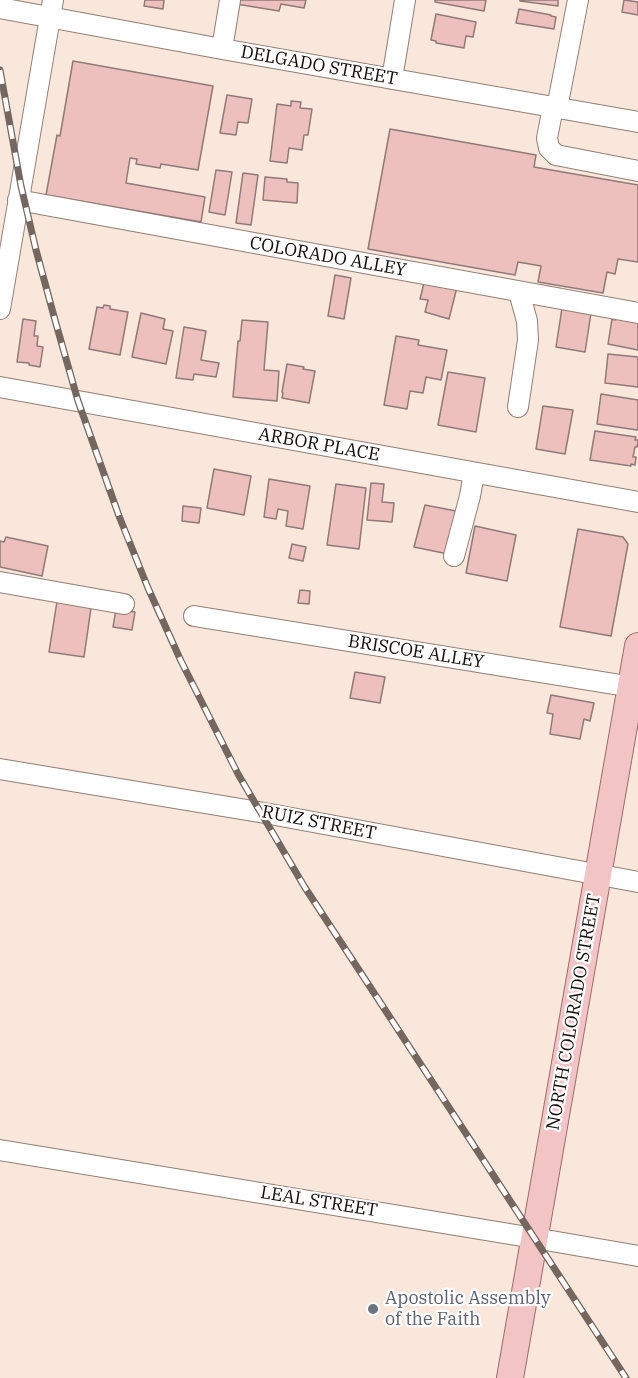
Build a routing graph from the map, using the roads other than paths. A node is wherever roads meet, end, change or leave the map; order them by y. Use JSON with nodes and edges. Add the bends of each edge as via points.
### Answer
{"nodes":[{"id":1,"x":230,"y":0,"type":"edge"},
{"id":2,"x":405,"y":0,"type":"edge"},
{"id":3,"x":578,"y":0,"type":"edge"},
{"id":4,"x":0,"y":8,"type":"edge"},
{"id":5,"x":52,"y":9,"type":"edge"},
{"id":6,"x":222,"y":49,"type":"junction"},
{"id":7,"x":392,"y":79,"type":"junction"},
{"id":8,"x":555,"y":107,"type":"junction"},
{"id":9,"x":638,"y":122,"type":"edge"},
{"id":10,"x":638,"y":171,"type":"edge"},
{"id":11,"x":18,"y":201,"type":"junction"},
{"id":12,"x":519,"y":292,"type":"junction"},
{"id":13,"x":0,"y":309,"type":"edge"},
{"id":14,"x":638,"y":313,"type":"edge"},
{"id":15,"x":0,"y":387,"type":"edge"},
{"id":16,"x":518,"y":407,"type":"dead end"},
{"id":17,"x":474,"y":473,"type":"junction"},
{"id":18,"x":638,"y":502,"type":"edge"},
{"id":19,"x":454,"y":556,"type":"dead end"},
{"id":20,"x":0,"y":582,"type":"edge"},
{"id":21,"x":124,"y":604,"type":"dead end"},
{"id":22,"x":194,"y":616,"type":"dead end"},
{"id":23,"x":638,"y":646,"type":"edge"},
{"id":24,"x":634,"y":688,"type":"edge"},
{"id":25,"x":0,"y":769,"type":"edge"},
{"id":26,"x":598,"y":876,"type":"junction"},
{"id":27,"x":638,"y":882,"type":"edge"},
{"id":28,"x":0,"y":1150,"type":"edge"},
{"id":29,"x":534,"y":1238,"type":"junction"},
{"id":30,"x":638,"y":1256,"type":"edge"},
{"id":31,"x":510,"y":1378,"type":"edge"}],
"edges":[{"from":1,"to":6,"type":"street"},
{"from":2,"to":7,"type":"street"},
{"from":3,"to":8,"type":"street"},
{"from":4,"to":5,"type":"street","name":"DELGADO STREET"},
{"from":5,"to":6,"type":"street","name":"DELGADO STREET"},
{"from":5,"to":11,"type":"street"},
{"from":6,"to":7,"type":"street","name":"DELGADO STREET"},
{"from":7,"to":8,"type":"street","name":"DELGADO STREET"},
{"from":8,"to":9,"type":"street","name":"DELGADO STREET"},
{"from":8,"to":10,"type":"street","via":[[547,138],[556,156]]},
{"from":11,"to":12,"type":"street","name":"COLORADO ALLEY"},
{"from":11,"to":13,"type":"street"},
{"from":12,"to":14,"type":"street","name":"COLORADO ALLEY"},
{"from":12,"to":16,"type":"street","via":[[528,340]]},
{"from":15,"to":17,"type":"street","name":"ARBOR PLACE"},
{"from":17,"to":18,"type":"street","name":"ARBOR PLACE"},
{"from":17,"to":19,"type":"street"},
{"from":20,"to":21,"type":"street"},
{"from":22,"to":24,"type":"street","name":"BRISCOE ALLEY"},
{"from":23,"to":24,"type":"main road","name":"NORTH COLORADO STREET"},
{"from":24,"to":26,"type":"main road","name":"NORTH COLORADO STREET"},
{"from":25,"to":26,"type":"street","name":"RUIZ STREET","via":[[260,812]]},
{"from":26,"to":27,"type":"street","name":"RUIZ STREET"},
{"from":26,"to":29,"type":"main road","name":"NORTH COLORADO STREET"},
{"from":28,"to":29,"type":"street","name":"LEAL STREET"},
{"from":29,"to":30,"type":"street","name":"LEAL STREET"},
{"from":29,"to":31,"type":"main road","name":"NORTH COLORADO STREET"}]}
